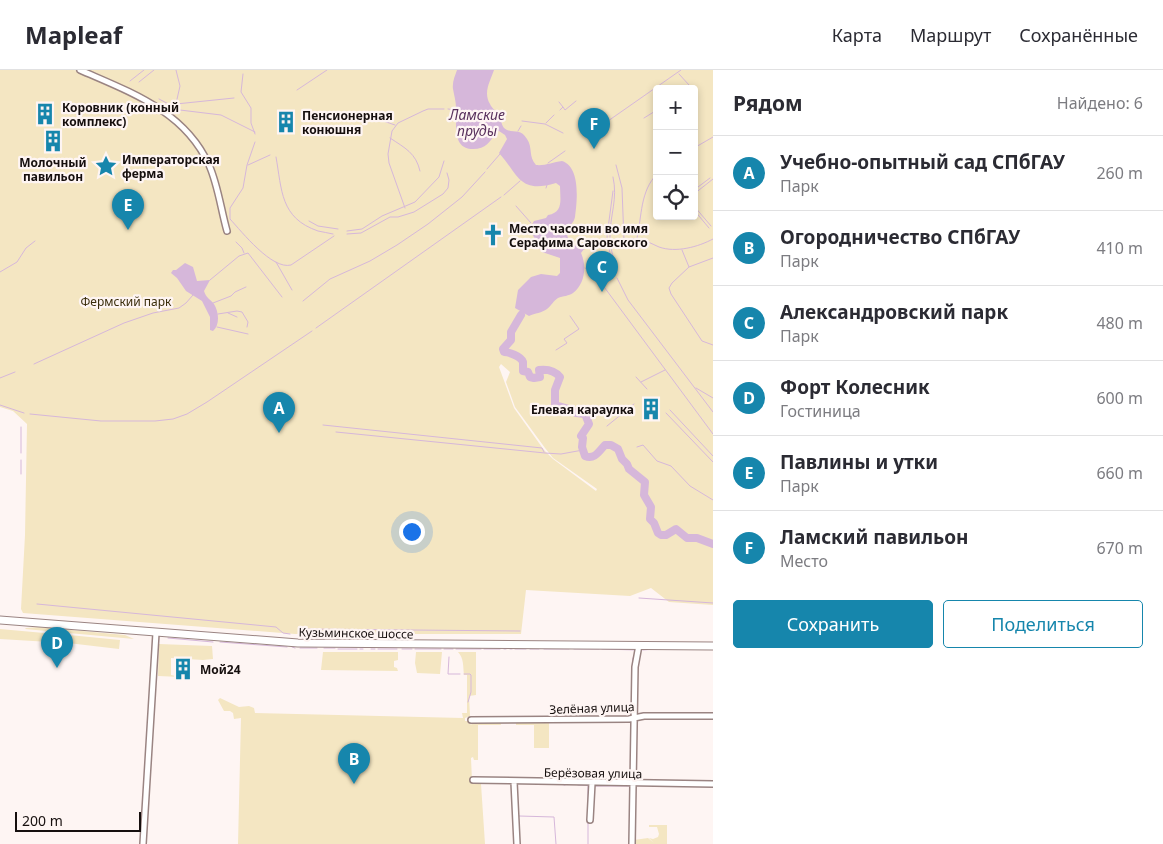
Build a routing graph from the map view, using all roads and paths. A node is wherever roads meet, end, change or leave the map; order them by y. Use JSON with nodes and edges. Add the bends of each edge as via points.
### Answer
{"nodes":[{"id":1,"x":80,"y":70,"type":"edge"},
{"id":2,"x":227,"y":231,"type":"dead end"},
{"id":3,"x":0,"y":620,"type":"edge"},
{"id":4,"x":156,"y":633,"type":"junction"},
{"id":5,"x":639,"y":646,"type":"junction"},
{"id":6,"x":713,"y":646,"type":"edge"},
{"id":7,"x":713,"y":716,"type":"edge"},
{"id":8,"x":634,"y":719,"type":"junction"},
{"id":9,"x":472,"y":720,"type":"dead end"},
{"id":10,"x":473,"y":780,"type":"dead end"},
{"id":11,"x":514,"y":782,"type":"junction"},
{"id":12,"x":592,"y":783,"type":"junction"},
{"id":13,"x":633,"y":783,"type":"junction"},
{"id":14,"x":713,"y":784,"type":"edge"},
{"id":15,"x":590,"y":820,"type":"dead end"},
{"id":16,"x":143,"y":844,"type":"edge"},
{"id":17,"x":517,"y":844,"type":"edge"},
{"id":18,"x":632,"y":844,"type":"edge"}],
"edges":[{"from":1,"to":2,"type":"street","via":[[148,102],[186,130],[211,171]]},
{"from":3,"to":4,"type":"main road","name":"Кузьминское шоссе"},
{"from":4,"to":5,"type":"main road","name":"Кузьминское шоссе","via":[[321,644]]},
{"from":4,"to":16,"type":"street"},
{"from":5,"to":6,"type":"main road","name":"Кузьминское шоссе"},
{"from":5,"to":8,"type":"street","via":[[635,666]]},
{"from":7,"to":8,"type":"street","name":"Зелёная улица","via":[[644,716]]},
{"from":8,"to":9,"type":"street","name":"Зелёная улица"},
{"from":8,"to":13,"type":"street"},
{"from":10,"to":11,"type":"street","name":"Берёзовая улица"},
{"from":11,"to":12,"type":"street","name":"Берёзовая улица"},
{"from":11,"to":17,"type":"street"},
{"from":12,"to":13,"type":"street","name":"Берёзовая улица"},
{"from":12,"to":15,"type":"street"},
{"from":13,"to":14,"type":"street","name":"Берёзовая улица"},
{"from":13,"to":18,"type":"street"}]}
